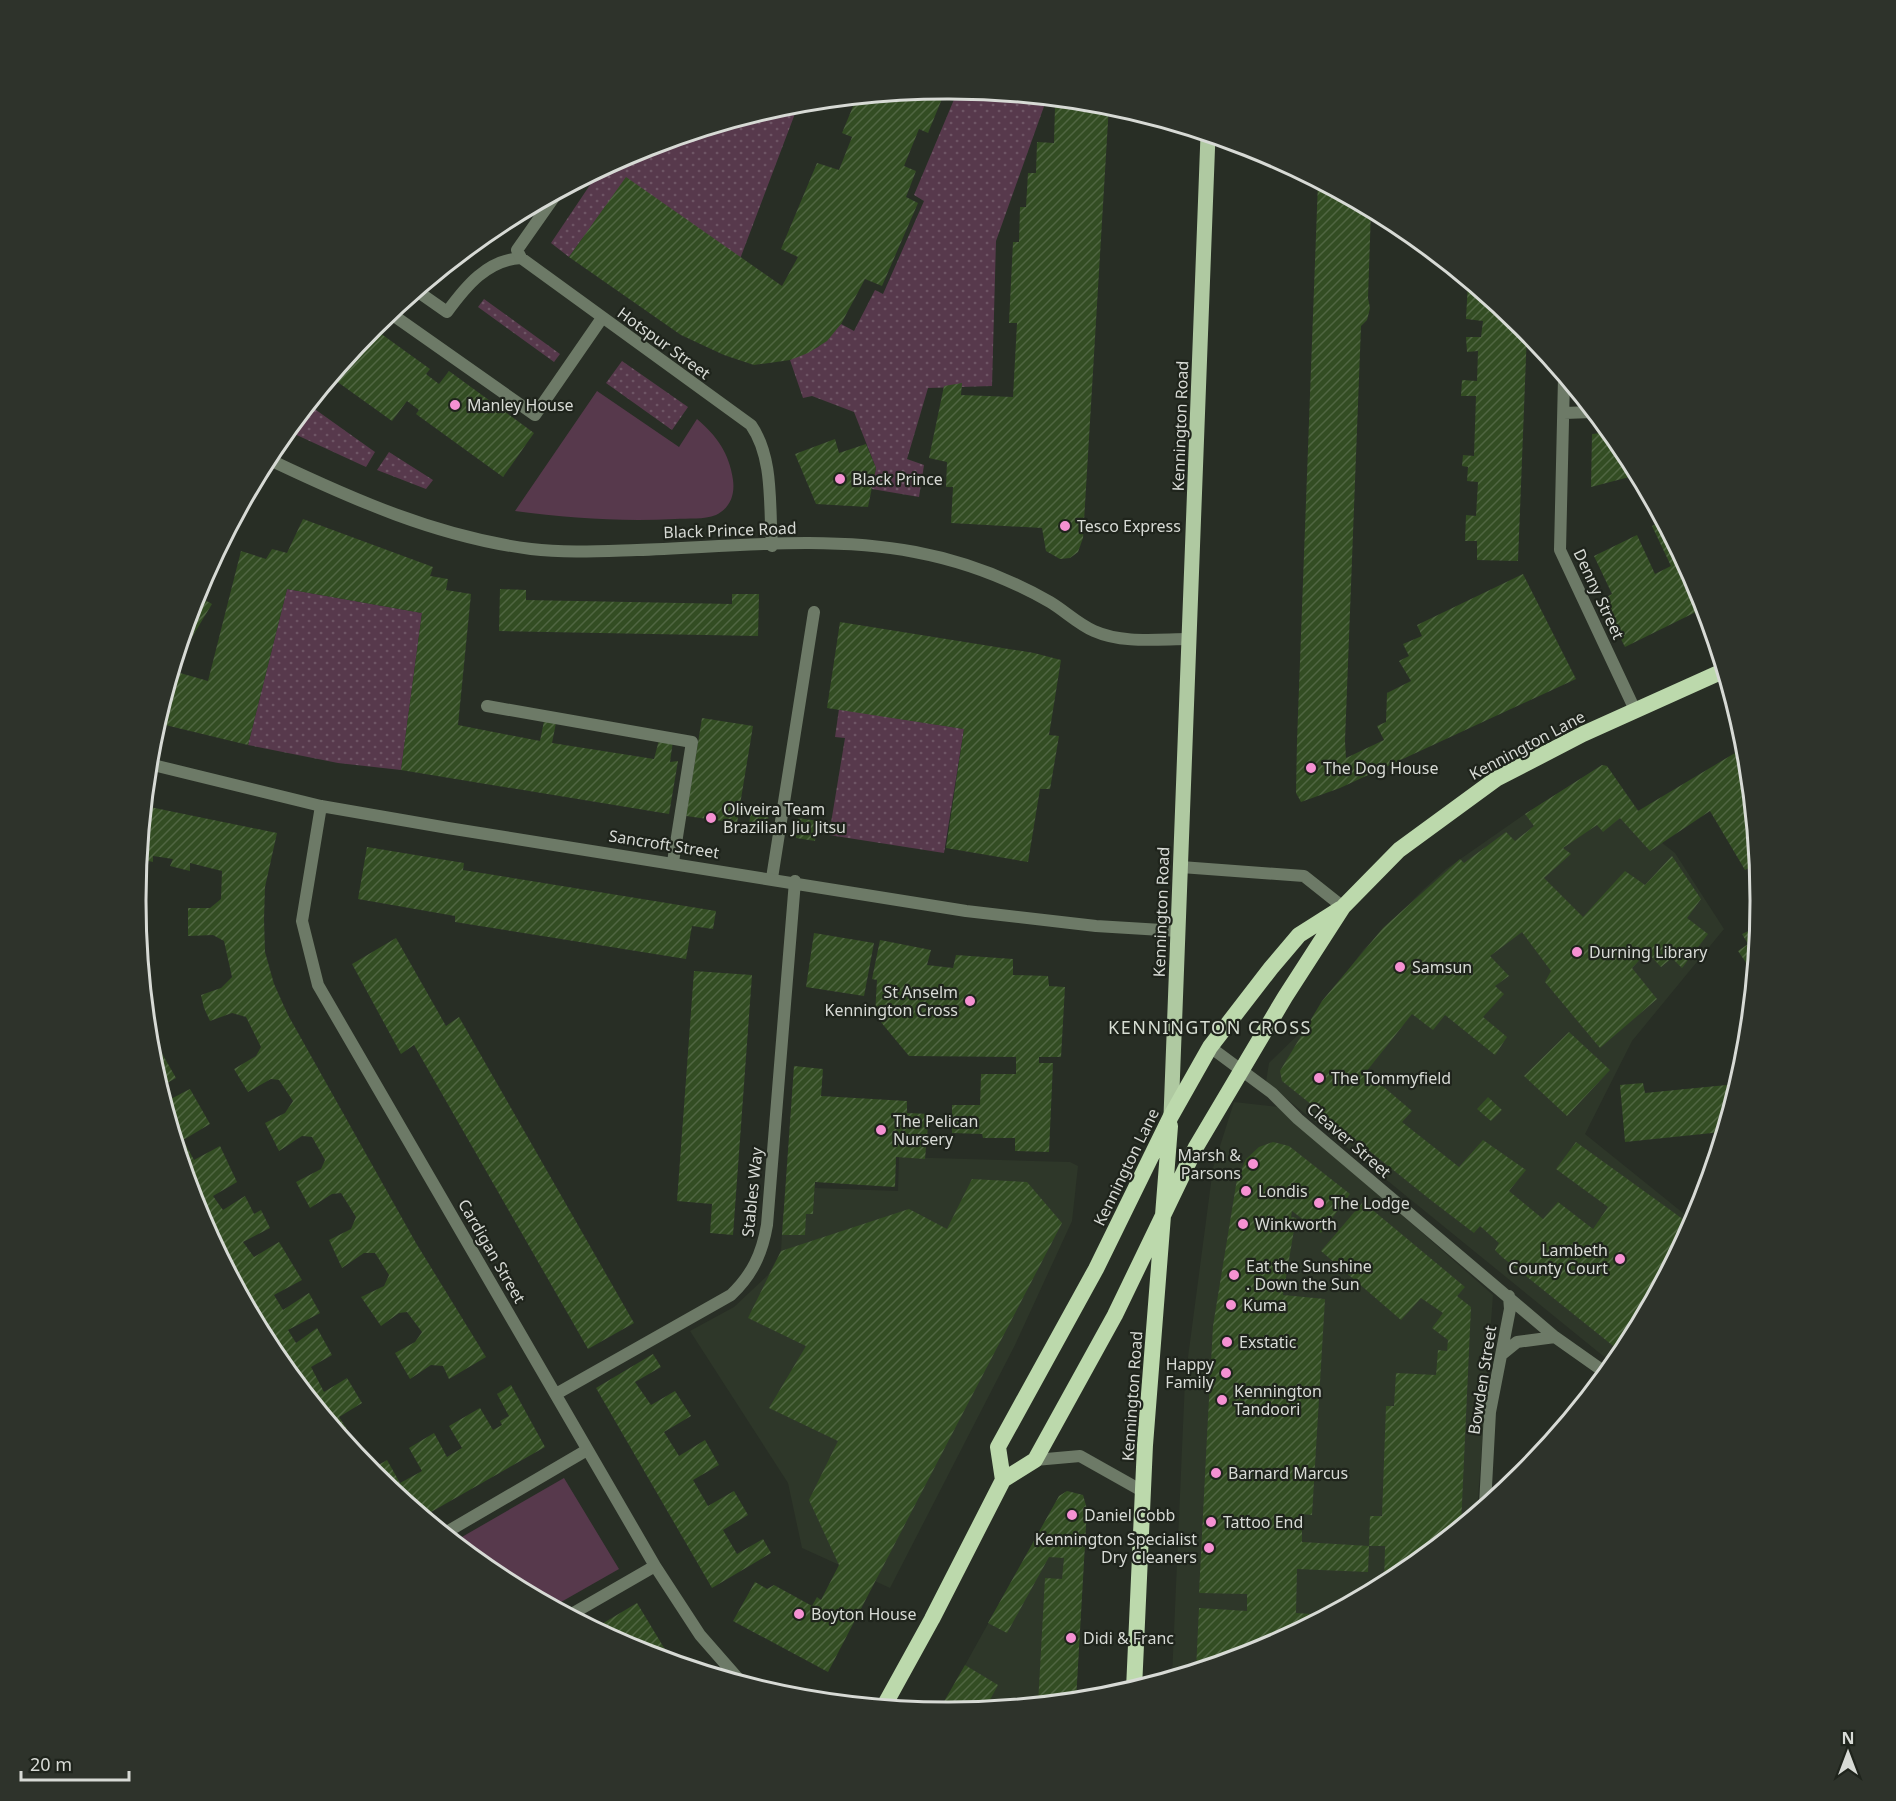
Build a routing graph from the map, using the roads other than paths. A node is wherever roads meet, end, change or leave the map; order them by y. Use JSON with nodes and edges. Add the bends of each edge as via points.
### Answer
{"nodes":[{"id":1,"x":1209,"y":143,"type":"edge"},
{"id":2,"x":548,"y":205,"type":"edge"},
{"id":3,"x":521,"y":258,"type":"junction"},
{"id":4,"x":423,"y":295,"type":"edge"},
{"id":5,"x":398,"y":318,"type":"edge"},
{"id":6,"x":602,"y":318,"type":"junction"},
{"id":7,"x":1564,"y":388,"type":"edge"},
{"id":8,"x":1583,"y":412,"type":"edge"},
{"id":9,"x":1564,"y":413,"type":"junction"},
{"id":10,"x":277,"y":463,"type":"edge"},
{"id":11,"x":772,"y":546,"type":"junction"},
{"id":12,"x":814,"y":612,"type":"dead end"},
{"id":13,"x":1190,"y":639,"type":"junction"},
{"id":14,"x":1716,"y":674,"type":"edge"},
{"id":15,"x":486,"y":706,"type":"dead end"},
{"id":16,"x":1635,"y":710,"type":"junction"},
{"id":17,"x":158,"y":766,"type":"edge"},
{"id":18,"x":321,"y":806,"type":"junction"},
{"id":19,"x":672,"y":862,"type":"junction"},
{"id":20,"x":1181,"y":867,"type":"junction"},
{"id":21,"x":772,"y":878,"type":"junction"},
{"id":22,"x":795,"y":881,"type":"junction"},
{"id":23,"x":1343,"y":907,"type":"junction"},
{"id":24,"x":1178,"y":931,"type":"junction"},
{"id":25,"x":1210,"y":1047,"type":"junction"},
{"id":26,"x":1241,"y":1069,"type":"junction"},
{"id":27,"x":1171,"y":1116,"type":"junction"},
{"id":28,"x":1164,"y":1217,"type":"junction"},
{"id":29,"x":1509,"y":1296,"type":"junction"},
{"id":30,"x":1555,"y":1337,"type":"junction"},
{"id":31,"x":1501,"y":1355,"type":"junction"},
{"id":32,"x":1598,"y":1368,"type":"edge"},
{"id":33,"x":556,"y":1394,"type":"junction"},
{"id":34,"x":587,"y":1450,"type":"junction"},
{"id":35,"x":1035,"y":1460,"type":"junction"},
{"id":36,"x":1003,"y":1480,"type":"junction"},
{"id":37,"x":1144,"y":1492,"type":"junction"},
{"id":38,"x":1486,"y":1494,"type":"edge"},
{"id":39,"x":452,"y":1529,"type":"edge"},
{"id":40,"x":654,"y":1566,"type":"junction"},
{"id":41,"x":578,"y":1611,"type":"edge"},
{"id":42,"x":732,"y":1672,"type":"edge"},
{"id":43,"x":1134,"y":1680,"type":"edge"},
{"id":44,"x":888,"y":1699,"type":"edge"}],
"edges":[{"from":1,"to":13,"type":"main road","name":"Kennington Road"},
{"from":2,"to":3,"type":"street","via":[[517,250]]},
{"from":3,"to":4,"type":"street","via":[[505,259],[469,282],[447,312]]},
{"from":3,"to":6,"type":"street","name":"Hotspur Street"},
{"from":5,"to":6,"type":"street","via":[[535,415]]},
{"from":6,"to":11,"type":"street","name":"Hotspur Street","via":[[751,425],[765,456]]},
{"from":7,"to":9,"type":"street","name":"Denny Street"},
{"from":8,"to":9,"type":"street"},
{"from":9,"to":16,"type":"street","name":"Denny Street","via":[[1560,550]]},
{"from":10,"to":11,"type":"street","name":"Black Prince Road","via":[[357,501],[479,540],[533,549],[605,551]]},
{"from":11,"to":13,"type":"street","name":"Black Prince Road","via":[[870,546],[933,556],[1013,582],[1093,631],[1131,639]]},
{"from":12,"to":21,"type":"street"},
{"from":13,"to":20,"type":"main road","name":"Kennington Road"},
{"from":14,"to":16,"type":"highway","name":"Kennington Lane"},
{"from":15,"to":19,"type":"street","via":[[692,742]]},
{"from":16,"to":23,"type":"highway","name":"Kennington Lane","via":[[1514,768],[1478,791],[1399,850]]},
{"from":17,"to":18,"type":"street","name":"Sancroft Street"},
{"from":18,"to":19,"type":"street","name":"Sancroft Street"},
{"from":18,"to":33,"type":"street","name":"Cardigan Street","via":[[302,921],[318,985]]},
{"from":19,"to":21,"type":"street","name":"Sancroft Street"},
{"from":20,"to":23,"type":"street","via":[[1304,876]]},
{"from":20,"to":24,"type":"main road","name":"Kennington Road"},
{"from":21,"to":22,"type":"street","name":"Sancroft Street"},
{"from":22,"to":24,"type":"street","name":"Sancroft Street","via":[[966,911]]},
{"from":22,"to":33,"type":"street","name":"Stables Way","via":[[767,1225],[759,1259],[731,1295]]},
{"from":23,"to":25,"type":"highway","name":"Kennington Lane","via":[[1299,935]]},
{"from":23,"to":26,"type":"highway","name":"Kennington Lane"},
{"from":24,"to":27,"type":"main road","name":"Kennington Road"},
{"from":25,"to":26,"type":"street","name":"Cleaver Street"},
{"from":25,"to":27,"type":"highway","name":"Kennington Lane"},
{"from":26,"to":28,"type":"highway","name":"Kennington Lane","via":[[1196,1147]]},
{"from":26,"to":29,"type":"street","name":"Cleaver Street"},
{"from":27,"to":28,"type":"highway","name":"Kennington Road"},
{"from":27,"to":36,"type":"highway","name":"Kennington Lane","via":[[1096,1269],[998,1447]]},
{"from":28,"to":35,"type":"highway","name":"Kennington Lane"},
{"from":28,"to":37,"type":"highway","name":"Kennington Road"},
{"from":29,"to":30,"type":"street","name":"Cleaver Street"},
{"from":29,"to":31,"type":"street","name":"Bowden Street"},
{"from":30,"to":31,"type":"street","via":[[1517,1342]]},
{"from":30,"to":32,"type":"street","name":"Cleaver Street"},
{"from":31,"to":38,"type":"street","name":"Bowden Street","via":[[1490,1412]]},
{"from":33,"to":34,"type":"street","name":"Cardigan Street"},
{"from":34,"to":39,"type":"street"},
{"from":34,"to":40,"type":"street","name":"Cardigan Street"},
{"from":35,"to":36,"type":"highway","name":"Kennington Lane"},
{"from":35,"to":37,"type":"street","via":[[1080,1456]]},
{"from":36,"to":44,"type":"highway"},
{"from":37,"to":43,"type":"highway","name":"Kennington Road"},
{"from":40,"to":41,"type":"street"},
{"from":40,"to":42,"type":"street","name":"Cardigan Street","via":[[699,1635]]}]}
